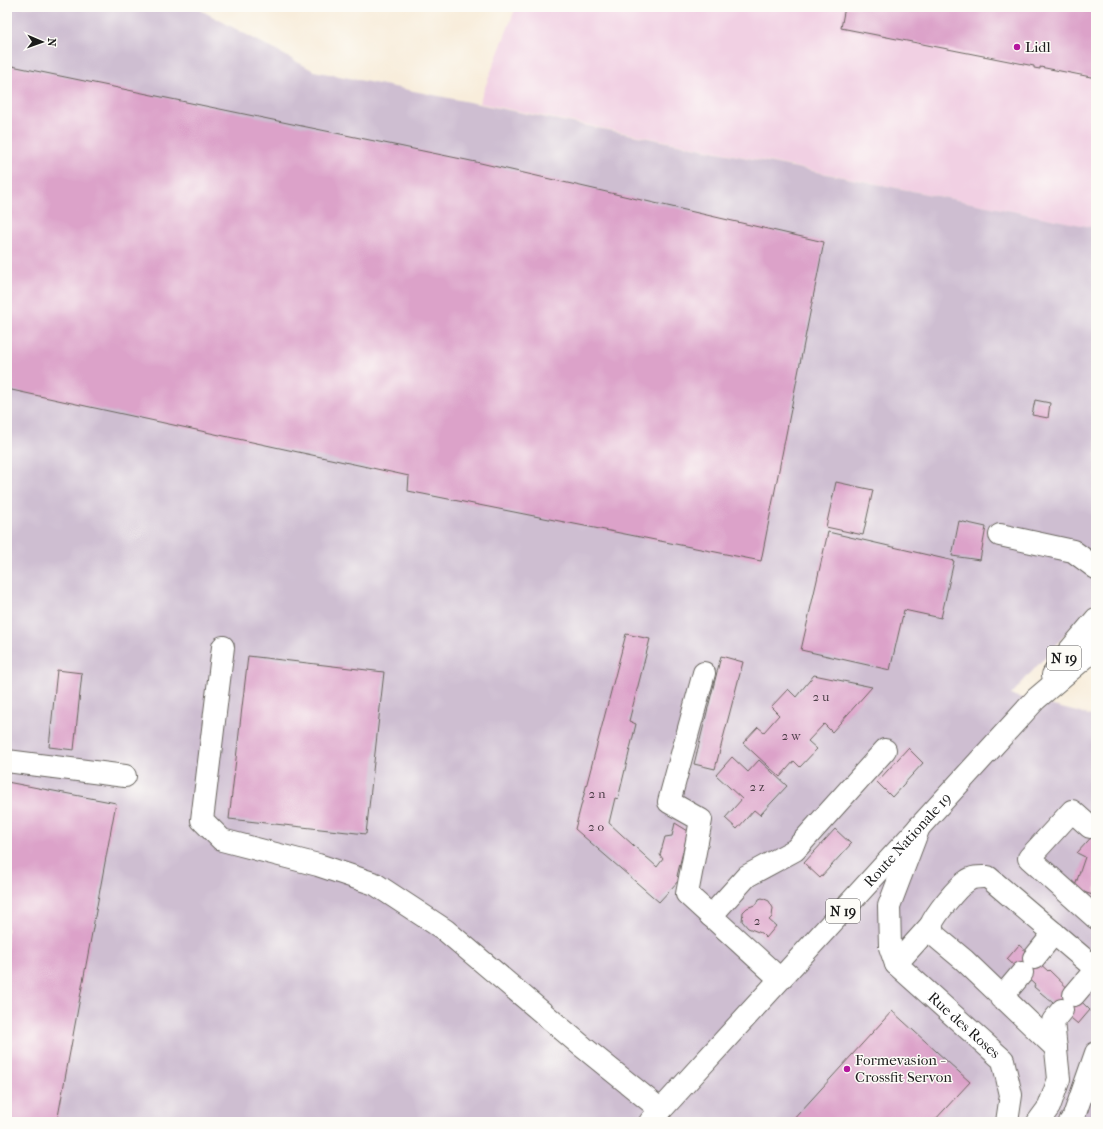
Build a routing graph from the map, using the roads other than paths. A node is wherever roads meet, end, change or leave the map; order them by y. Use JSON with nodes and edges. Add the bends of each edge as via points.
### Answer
{"nodes":[{"id":1,"x":1000,"y":535,"type":"dead end"},
{"id":2,"x":1096,"y":568,"type":"edge"},
{"id":3,"x":1096,"y":619,"type":"edge"},
{"id":4,"x":223,"y":647,"type":"dead end"},
{"id":5,"x":1096,"y":648,"type":"edge"},
{"id":6,"x":704,"y":672,"type":"dead end"},
{"id":7,"x":1036,"y":699,"type":"junction"},
{"id":8,"x":885,"y":750,"type":"dead end"},
{"id":9,"x":7,"y":761,"type":"edge"},
{"id":10,"x":124,"y":776,"type":"dead end"},
{"id":11,"x":919,"y":827,"type":"junction"},
{"id":12,"x":1090,"y":827,"type":"dead end"},
{"id":13,"x":711,"y":916,"type":"junction"},
{"id":14,"x":1096,"y":918,"type":"edge"},
{"id":15,"x":931,"y":926,"type":"junction"},
{"id":16,"x":1054,"y":933,"type":"junction"},
{"id":17,"x":896,"y":964,"type":"junction"},
{"id":18,"x":1096,"y":969,"type":"edge"},
{"id":19,"x":780,"y":979,"type":"junction"},
{"id":20,"x":1001,"y":998,"type":"junction"},
{"id":21,"x":1056,"y":1048,"type":"junction"},
{"id":22,"x":1096,"y":1053,"type":"edge"},
{"id":23,"x":656,"y":1116,"type":"edge"},
{"id":24,"x":1007,"y":1122,"type":"edge"},
{"id":25,"x":1038,"y":1122,"type":"edge"},
{"id":26,"x":1070,"y":1122,"type":"edge"}],
"edges":[{"from":1,"to":2,"type":"main road","via":[[1073,551]]},
{"from":3,"to":7,"type":"main road","name":"Route Nationale 19","number":"N 19","via":[[1069,651]]},
{"from":4,"to":23,"type":"main road","via":[[202,820],[222,840],[318,865],[375,884],[445,930],[582,1047]]},
{"from":5,"to":7,"type":"main road","name":"Route Nationale 19","number":"N 19"},
{"from":6,"to":13,"type":"main road","via":[[669,802],[701,820],[687,894]]},
{"from":7,"to":11,"type":"main road","name":"Route Nationale 19","number":"N 19"},
{"from":8,"to":13,"type":"main road","via":[[795,850],[747,876]]},
{"from":9,"to":10,"type":"main road"},
{"from":11,"to":17,"type":"main road","via":[[889,906],[890,946]]},
{"from":11,"to":19,"type":"main road","name":"Route Nationale 19","number":"N 19"},
{"from":12,"to":14,"type":"main road","via":[[1072,811],[1028,858]]},
{"from":13,"to":19,"type":"main road"},
{"from":15,"to":16,"type":"main road","via":[[934,917],[967,881],[977,876],[988,877]]},
{"from":15,"to":17,"type":"main road"},
{"from":15,"to":20,"type":"main road","via":[[934,935],[964,960]]},
{"from":16,"to":18,"type":"main road"},
{"from":16,"to":20,"type":"main road"},
{"from":17,"to":24,"type":"main road","name":"Rue des Roses","via":[[1003,1060],[1011,1095]]},
{"from":18,"to":21,"type":"main road","via":[[1053,1021]]},
{"from":19,"to":23,"type":"main road","name":"Route Nationale 19","number":"N 19"},
{"from":20,"to":21,"type":"main road"},
{"from":21,"to":25,"type":"main road","via":[[1059,1079],[1049,1107]]},
{"from":22,"to":26,"type":"main road"}]}
